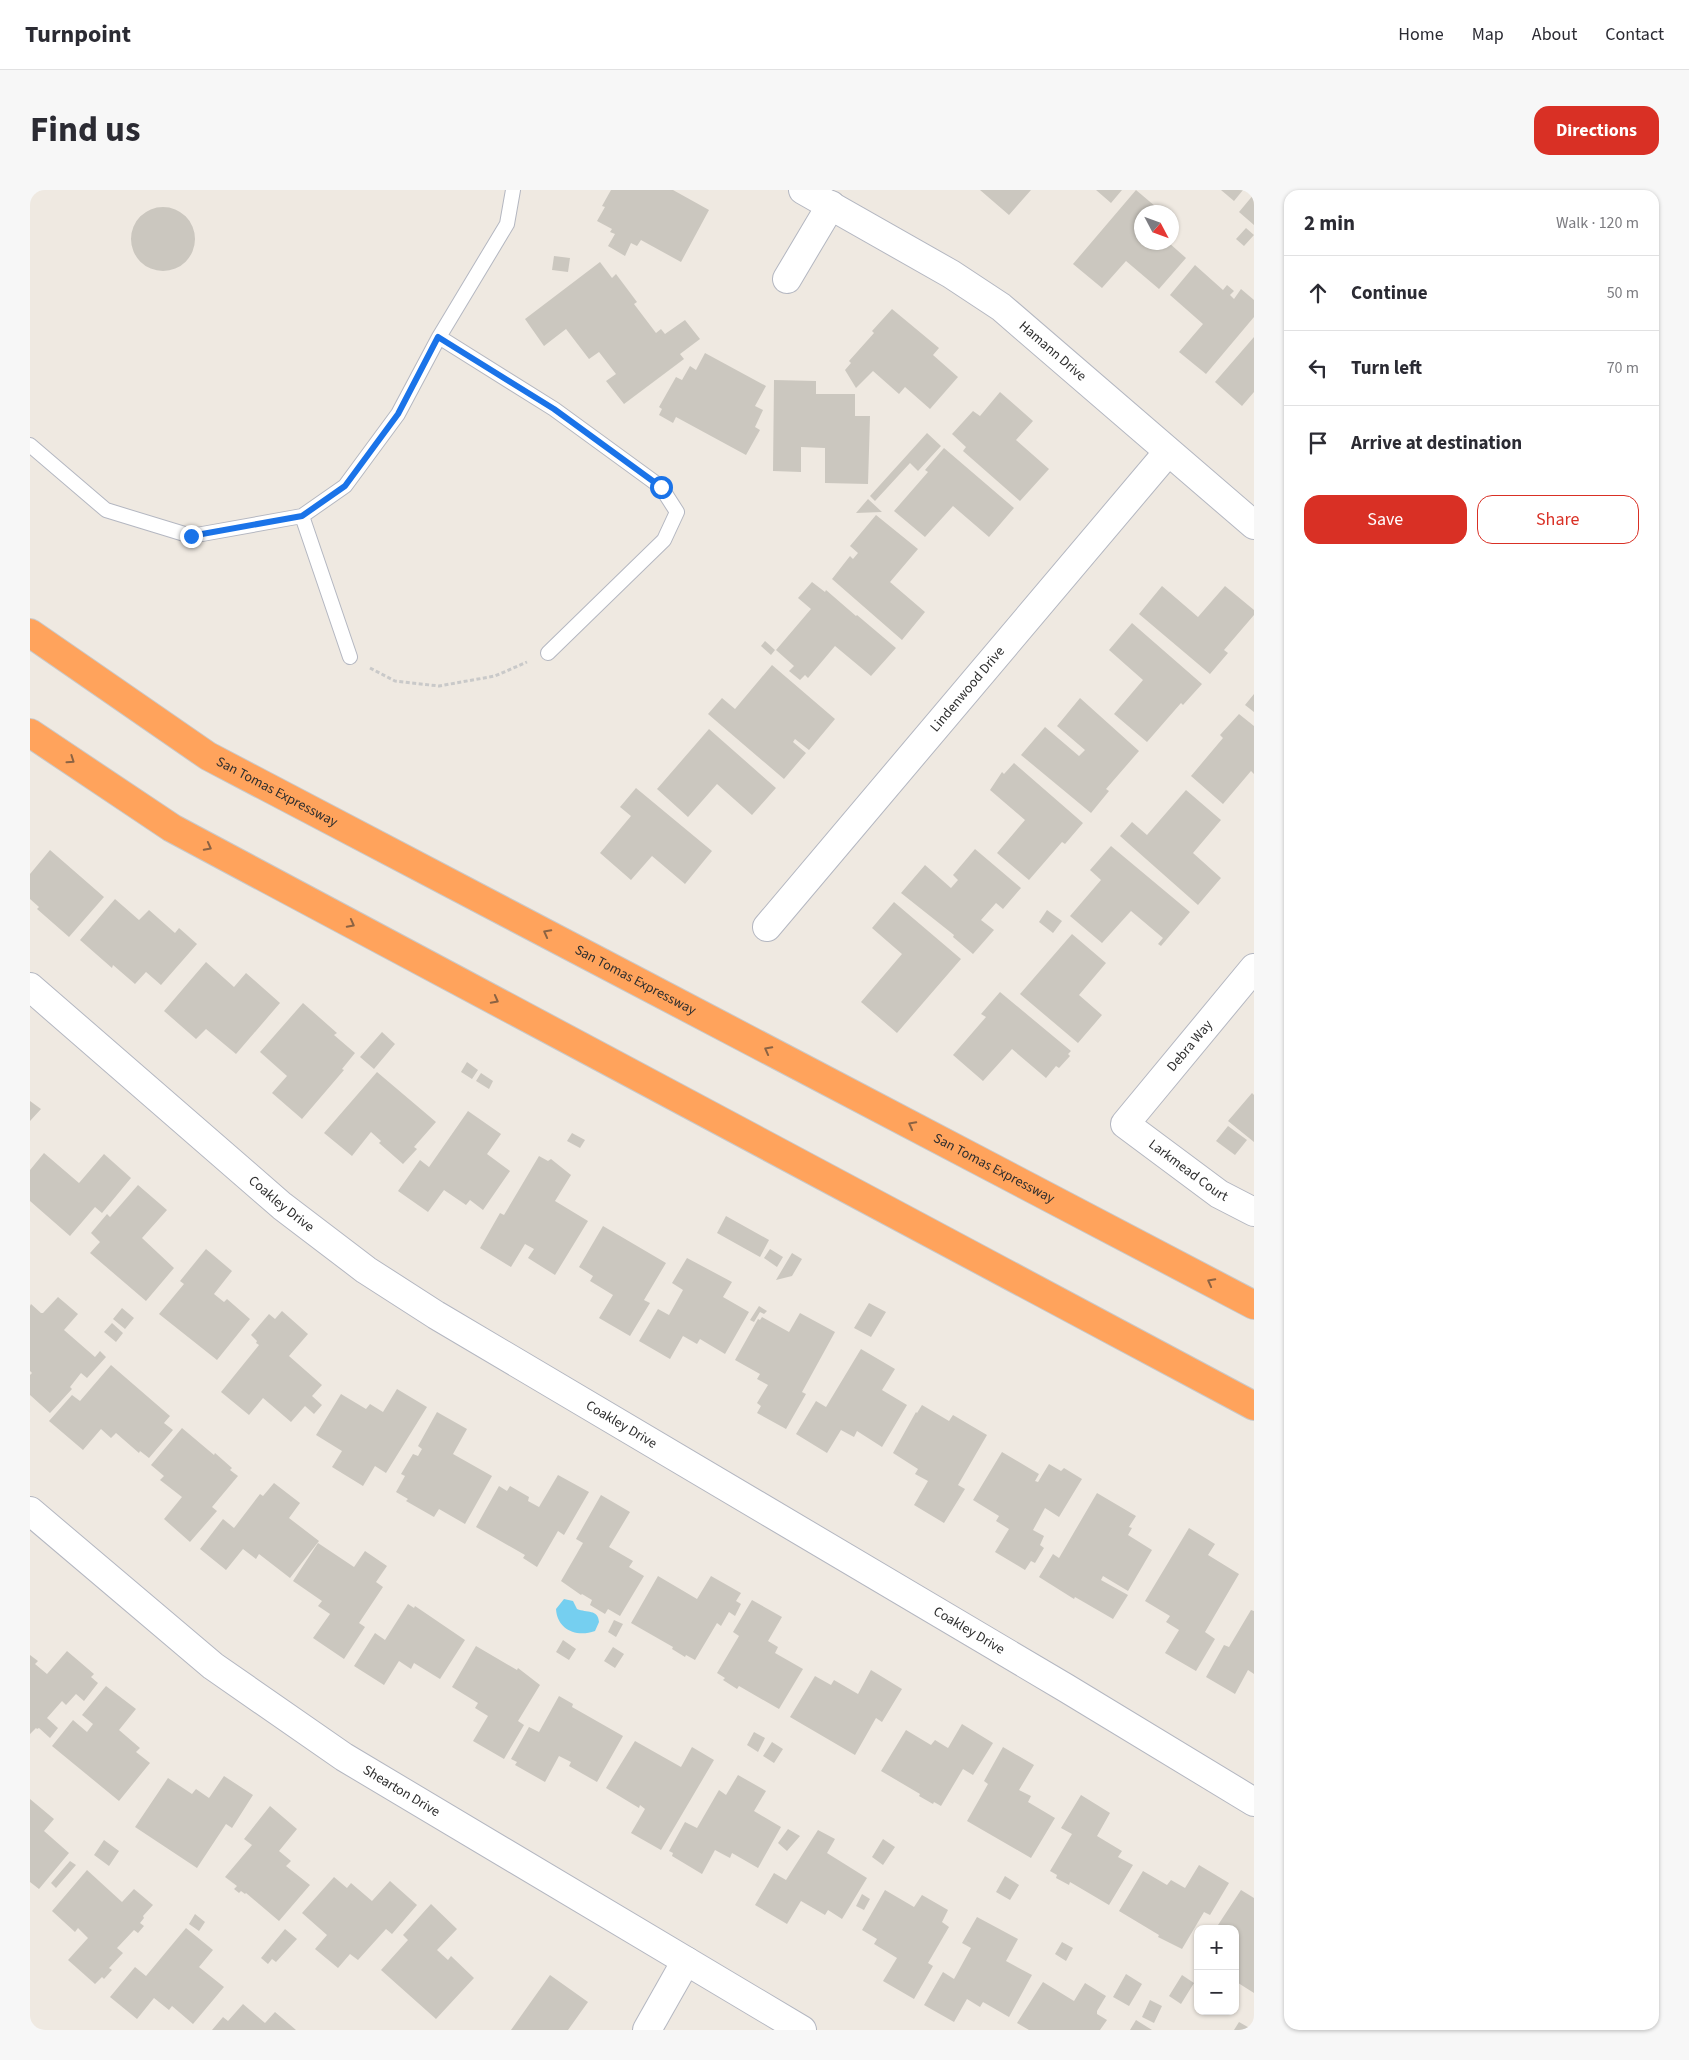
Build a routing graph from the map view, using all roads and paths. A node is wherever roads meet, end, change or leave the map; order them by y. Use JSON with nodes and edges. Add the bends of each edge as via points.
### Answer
{"nodes":[{"id":1,"x":513,"y":190,"type":"edge"},
{"id":2,"x":803,"y":190,"type":"edge"},
{"id":3,"x":831,"y":205,"type":"junction"},
{"id":4,"x":787,"y":279,"type":"dead end"},
{"id":5,"x":438,"y":337,"type":"junction"},
{"id":6,"x":30,"y":446,"type":"edge"},
{"id":7,"x":1168,"y":452,"type":"junction"},
{"id":8,"x":302,"y":516,"type":"junction"},
{"id":9,"x":1254,"y":525,"type":"edge"},
{"id":10,"x":30,"y":633,"type":"edge"},
{"id":11,"x":548,"y":653,"type":"joint"},
{"id":12,"x":350,"y":657,"type":"joint"},
{"id":13,"x":30,"y":733,"type":"edge"},
{"id":14,"x":767,"y":927,"type":"dead end"},
{"id":15,"x":1254,"y":968,"type":"edge"},
{"id":16,"x":30,"y":987,"type":"edge"},
{"id":17,"x":1125,"y":1124,"type":"joint"},
{"id":18,"x":1254,"y":1212,"type":"edge"},
{"id":19,"x":1254,"y":1305,"type":"edge"},
{"id":20,"x":1254,"y":1406,"type":"edge"},
{"id":21,"x":30,"y":1512,"type":"edge"},
{"id":22,"x":1254,"y":1802,"type":"edge"},
{"id":23,"x":686,"y":1961,"type":"junction"},
{"id":24,"x":647,"y":2030,"type":"edge"},
{"id":25,"x":802,"y":2030,"type":"edge"}],
"edges":[{"from":1,"to":5,"type":"lane","via":[[506,224]]},
{"from":2,"to":3,"type":"street","name":"Hamann Drive"},
{"from":3,"to":4,"type":"street"},
{"from":3,"to":7,"type":"street","name":"Hamann Drive","via":[[951,274],[1001,307]]},
{"from":5,"to":8,"type":"lane","via":[[398,414],[345,486]]},
{"from":5,"to":11,"type":"lane","via":[[562,414],[661,487],[677,512],[664,540]]},
{"from":6,"to":8,"type":"lane","via":[[106,510],[191,536]]},
{"from":7,"to":9,"type":"street","name":"Hamann Drive"},
{"from":7,"to":14,"type":"street","name":"Lindenwood Drive"},
{"from":8,"to":12,"type":"lane"},
{"from":19,"to":10,"type":"highway","name":"San Tomas Expressway","one_way":true,"via":[[208,756]]},
{"from":11,"to":12,"type":"path","via":[[495,676],[440,686],[395,681]]},
{"from":13,"to":20,"type":"highway","one_way":true,"via":[[172,828]]},
{"from":15,"to":17,"type":"street","name":"Debra Way"},
{"from":16,"to":22,"type":"street","name":"Coakley Drive","via":[[282,1206],[366,1270],[444,1320]]},
{"from":17,"to":18,"type":"street","name":"Larkmead Court","via":[[1219,1194]]},
{"from":21,"to":23,"type":"street","name":"Shearton Drive","via":[[212,1666],[344,1757]]},
{"from":23,"to":24,"type":"street"},
{"from":23,"to":25,"type":"street","name":"Shearton Drive"}]}
